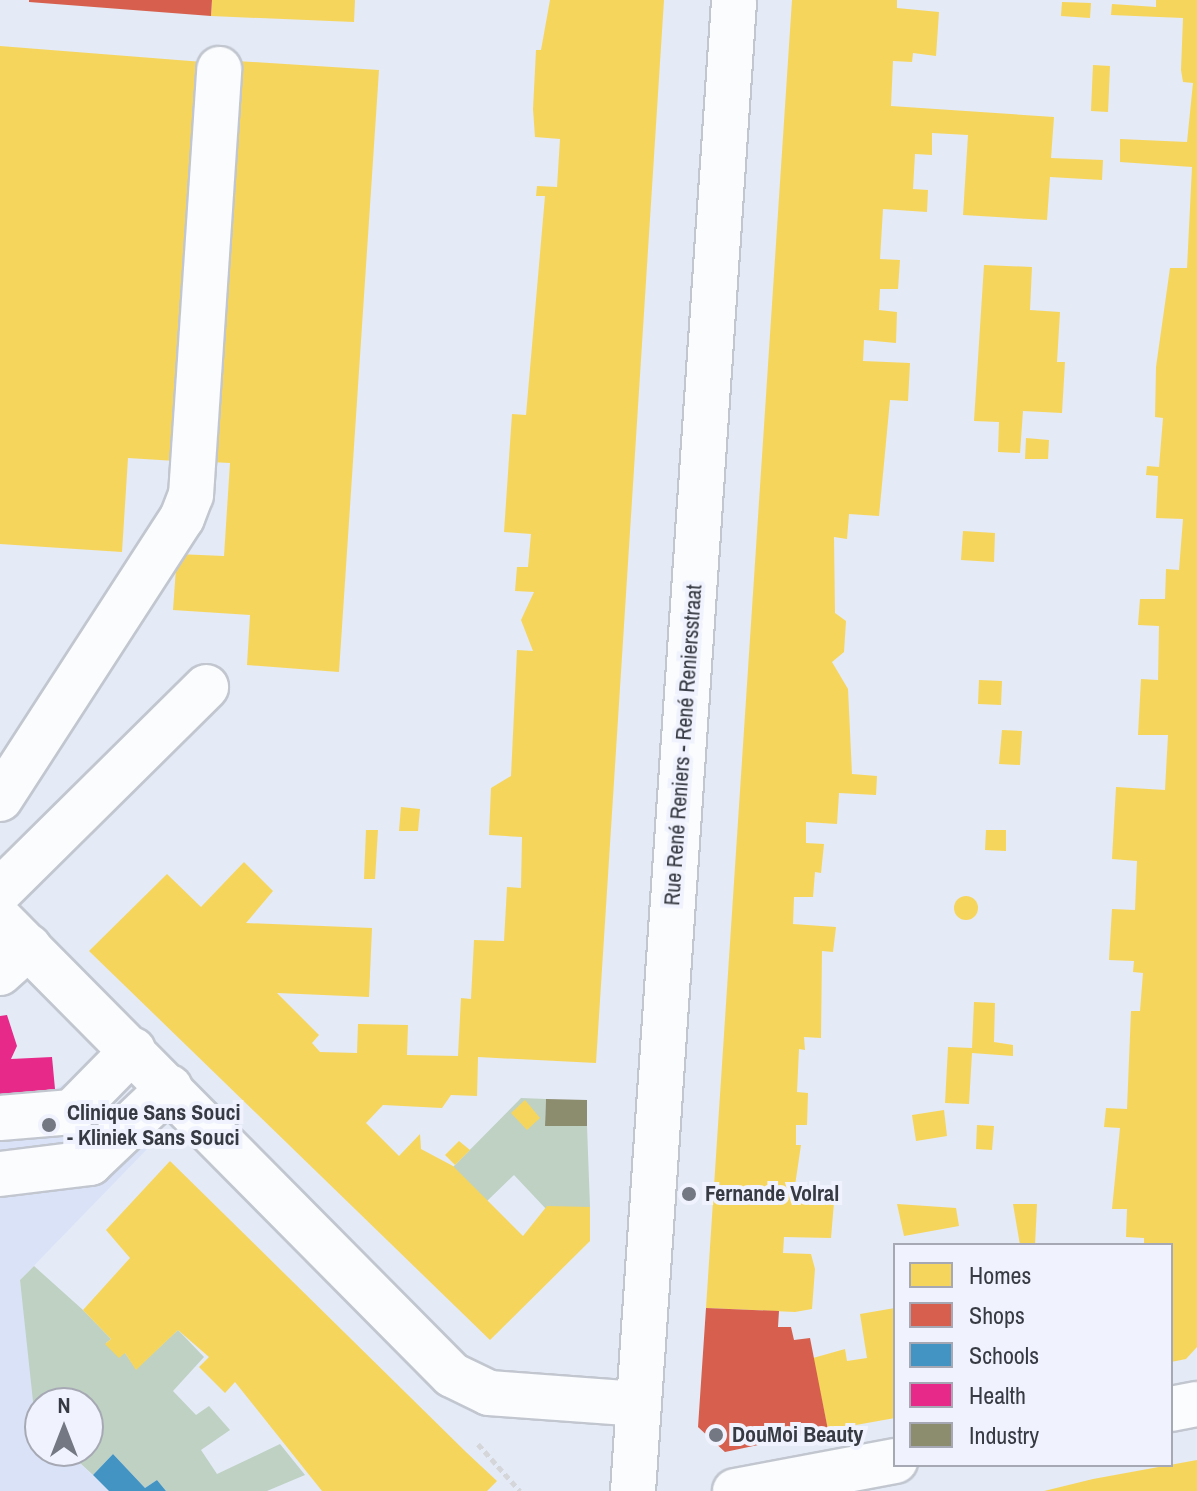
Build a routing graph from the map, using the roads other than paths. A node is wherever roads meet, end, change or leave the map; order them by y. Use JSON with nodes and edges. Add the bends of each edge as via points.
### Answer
{"nodes":[{"id":1,"x":734,"y":0,"type":"edge"},
{"id":2,"x":219,"y":69,"type":"dead end"},
{"id":3,"x":206,"y":687,"type":"dead end"},
{"id":4,"x":0,"y":799,"type":"edge"},
{"id":5,"x":0,"y":891,"type":"edge"},
{"id":6,"x":10,"y":946,"type":"edge"},
{"id":7,"x":133,"y":1050,"type":"junction"},
{"id":8,"x":170,"y":1087,"type":"junction"},
{"id":9,"x":0,"y":1118,"type":"edge"},
{"id":10,"x":0,"y":1174,"type":"edge"},
{"id":11,"x":638,"y":1404,"type":"junction"},
{"id":12,"x":1197,"y":1404,"type":"edge"},
{"id":13,"x":1173,"y":1409,"type":"edge"},
{"id":14,"x":893,"y":1461,"type":"edge"},
{"id":15,"x":633,"y":1491,"type":"edge"},
{"id":16,"x":735,"y":1491,"type":"edge"}],
"edges":[{"from":1,"to":11,"type":"street","name":"Rue René Reniers - René Reniersstraat"},
{"from":2,"to":4,"type":"street","via":[[191,495],[182,518]]},
{"from":3,"to":5,"type":"street"},
{"from":6,"to":7,"type":"street"},
{"from":7,"to":8,"type":"street"},
{"from":7,"to":9,"type":"street","via":[[72,1112]]},
{"from":8,"to":10,"type":"street","via":[[90,1163]]},
{"from":8,"to":11,"type":"street","via":[[452,1375],[489,1393]]},
{"from":11,"to":15,"type":"street","name":"Rue René Reniers - René Reniersstraat"},
{"from":12,"to":13,"type":"street"},
{"from":14,"to":16,"type":"street"}]}
